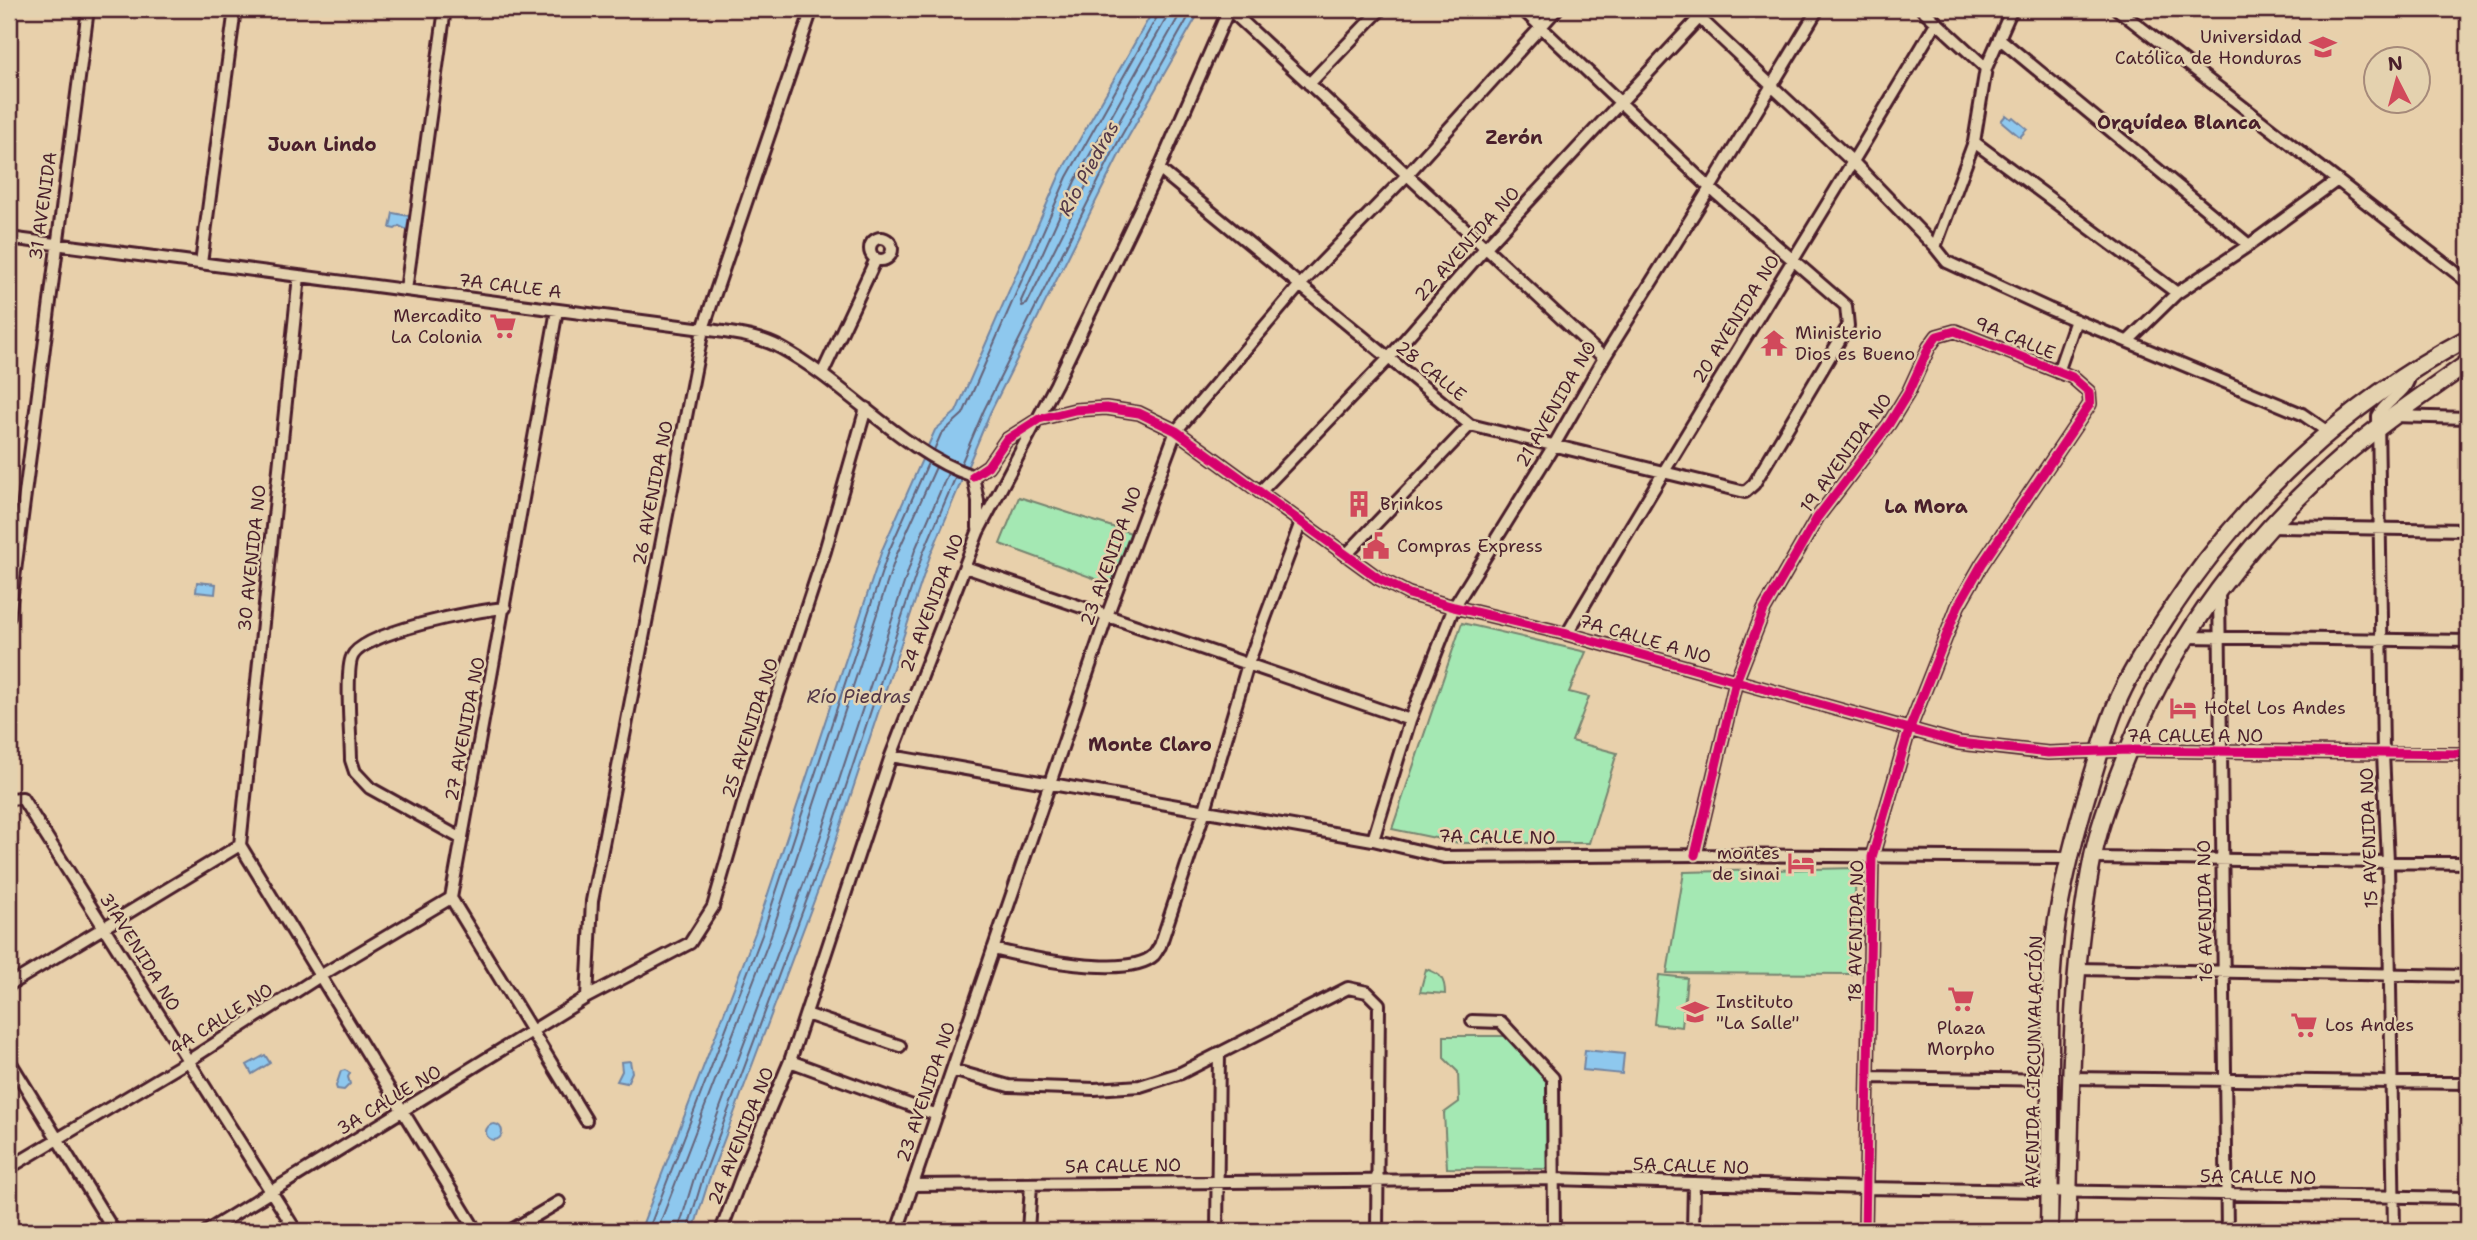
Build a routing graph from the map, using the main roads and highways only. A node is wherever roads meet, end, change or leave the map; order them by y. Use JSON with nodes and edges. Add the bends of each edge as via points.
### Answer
{"nodes":[{"id":1,"x":2468,"y":338,"type":"edge"},
{"id":2,"x":2468,"y":363,"type":"edge"},
{"id":3,"x":2049,"y":1231,"type":"edge"},
{"id":4,"x":2067,"y":1231,"type":"edge"}],
"edges":[{"from":1,"to":3,"type":"highway","name":"AVENIDA CIRCUNVALACIÓN","via":[[2328,432],[2234,525],[2180,597],[2119,698],[2068,858],[2057,923],[2050,1018]]},
{"from":2,"to":4,"type":"highway","name":"AVENIDA CIRCUNVALACIÓN","via":[[2378,427],[2270,527],[2186,637],[2146,709],[2111,792],[2089,882],[2077,969],[2070,1079]]}]}
